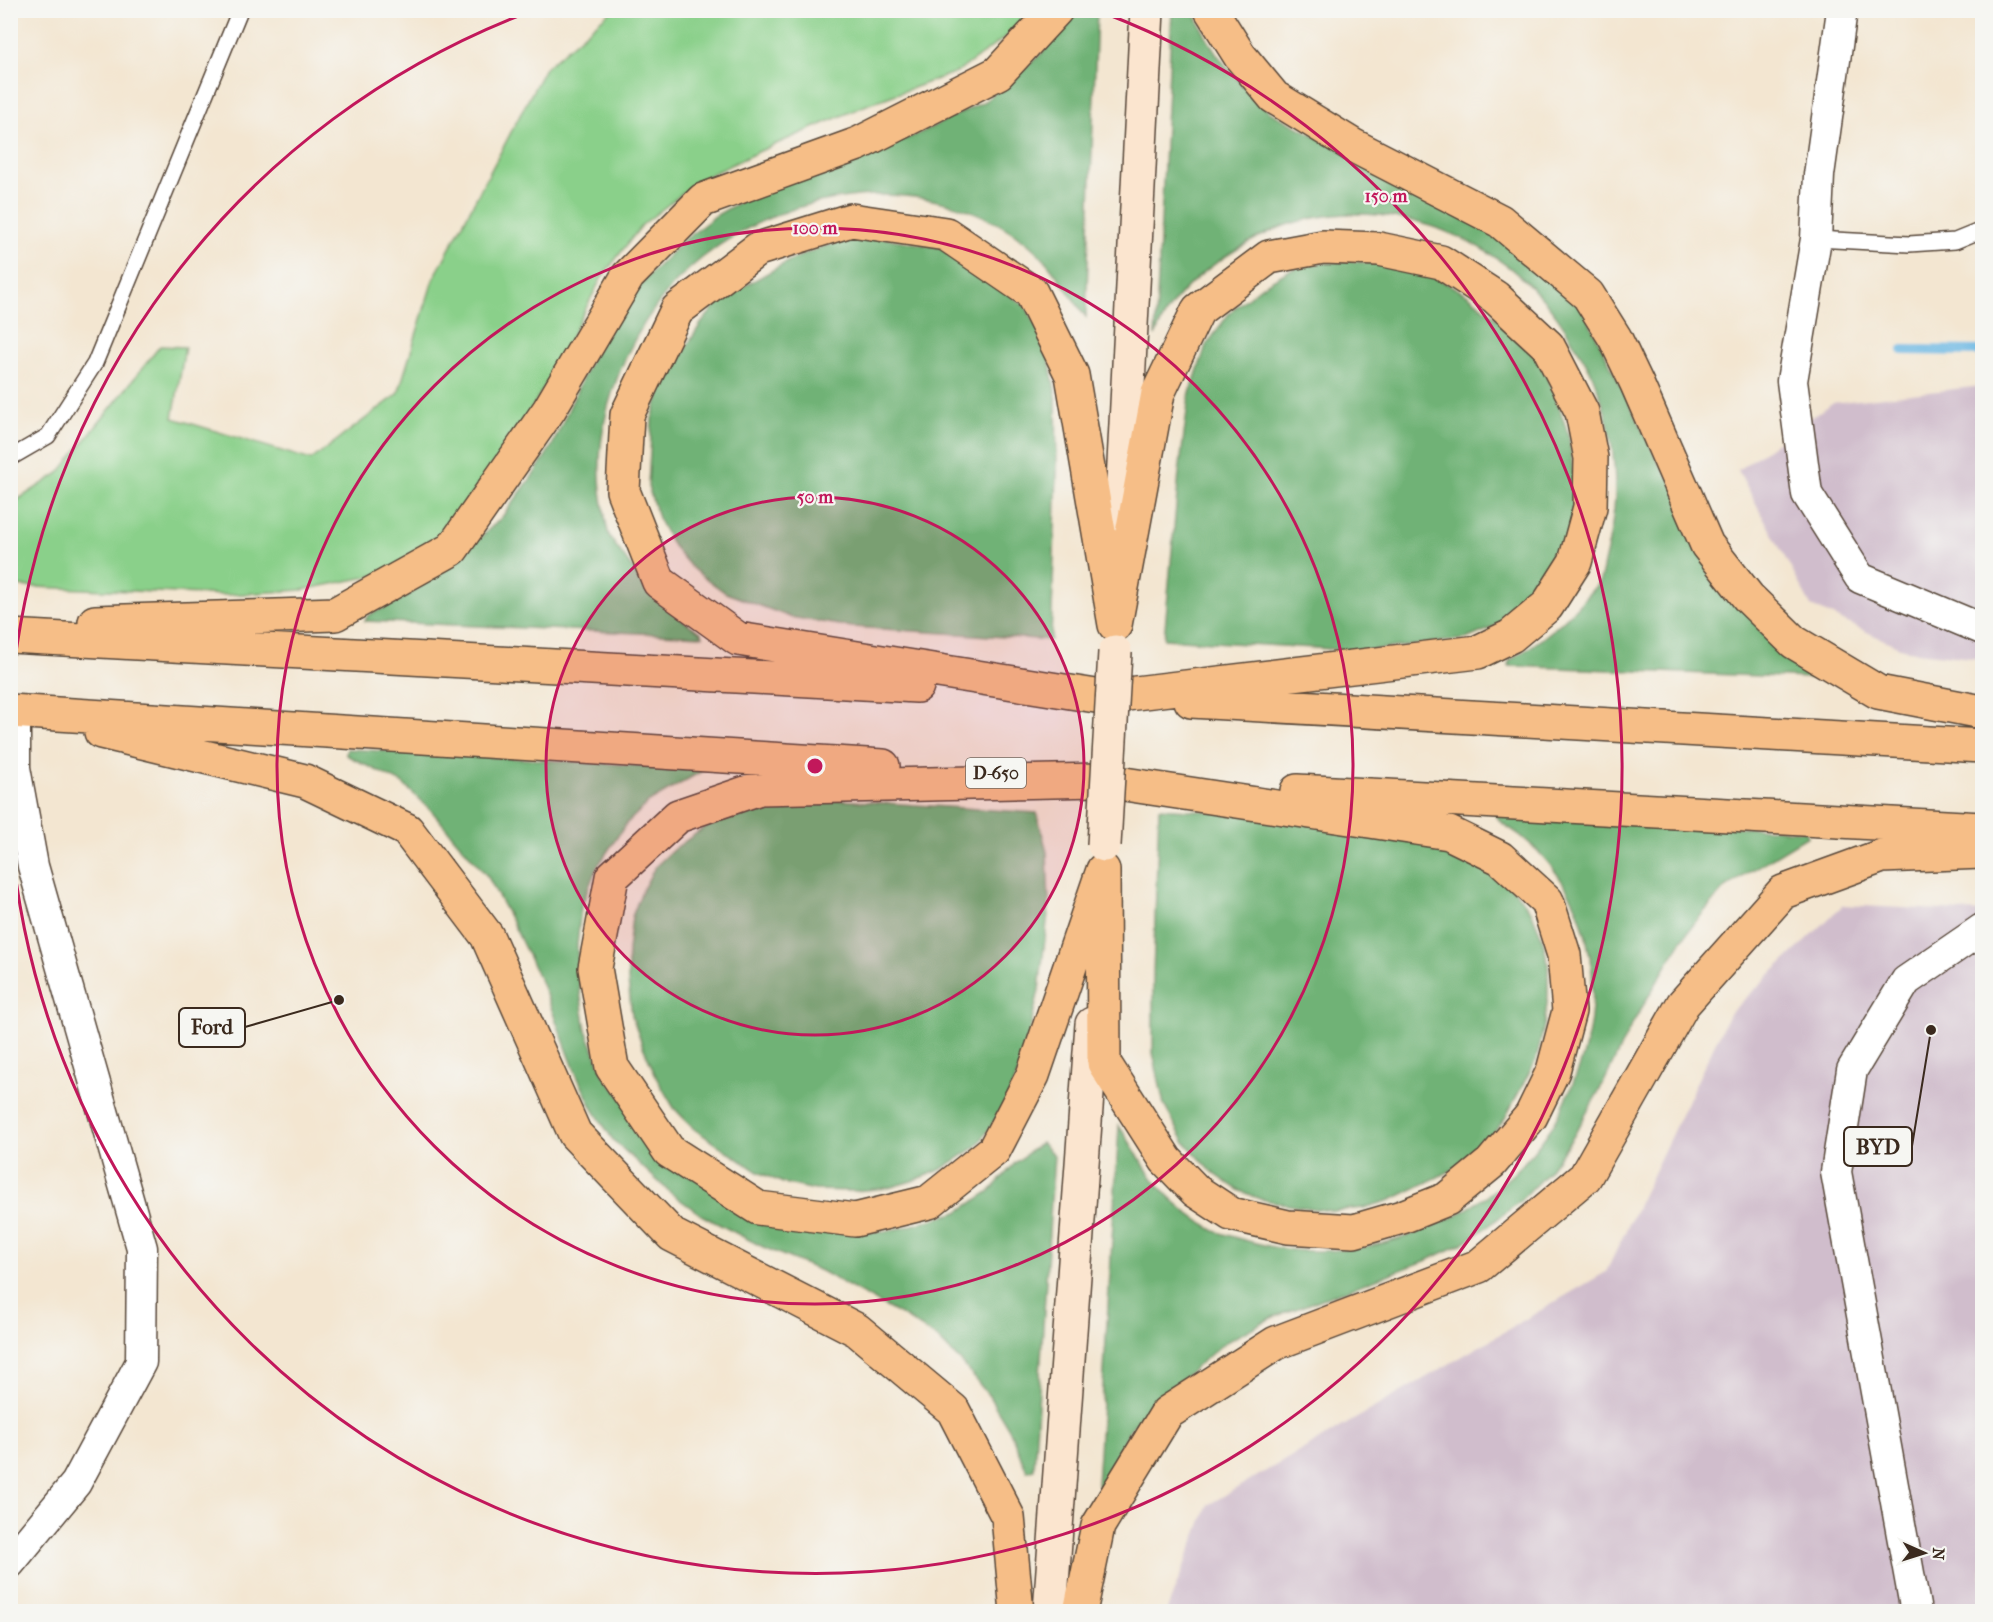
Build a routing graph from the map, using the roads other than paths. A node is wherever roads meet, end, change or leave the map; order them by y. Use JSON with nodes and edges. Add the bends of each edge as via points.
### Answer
{"nodes":[{"id":1,"x":240,"y":10,"type":"edge"},
{"id":2,"x":1056,"y":10,"type":"edge"},
{"id":3,"x":1147,"y":10,"type":"edge"},
{"id":4,"x":1211,"y":10,"type":"edge"},
{"id":5,"x":1842,"y":10,"type":"edge"},
{"id":6,"x":1861,"y":10,"type":"edge"},
{"id":7,"x":1983,"y":230,"type":"edge"},
{"id":8,"x":1816,"y":239,"type":"junction"},
{"id":9,"x":10,"y":458,"type":"edge"},
{"id":10,"x":10,"y":625,"type":"edge"},
{"id":11,"x":1983,"y":629,"type":"edge"},
{"id":12,"x":10,"y":636,"type":"edge"},
{"id":13,"x":1115,"y":638,"type":"junction"},
{"id":14,"x":1102,"y":697,"type":"junction"},
{"id":15,"x":13,"y":711,"type":"edge"},
{"id":16,"x":1983,"y":712,"type":"edge"},
{"id":17,"x":1983,"y":746,"type":"edge"},
{"id":18,"x":13,"y":768,"type":"edge"},
{"id":19,"x":1098,"y":780,"type":"junction"},
{"id":20,"x":1983,"y":829,"type":"edge"},
{"id":21,"x":1983,"y":852,"type":"edge"},
{"id":22,"x":1104,"y":858,"type":"junction"},
{"id":23,"x":1983,"y":928,"type":"edge"},
{"id":24,"x":10,"y":1563,"type":"edge"},
{"id":25,"x":1017,"y":1611,"type":"edge"},
{"id":26,"x":1050,"y":1611,"type":"edge"},
{"id":27,"x":1080,"y":1611,"type":"edge"},
{"id":28,"x":1916,"y":1611,"type":"edge"}],
"edges":[{"from":1,"to":9,"type":"lane","via":[[95,363],[48,436]]},
{"from":2,"to":10,"type":"highway","via":[[998,73],[858,144],[703,200],[628,276],[549,410],[452,549],[335,614]]},
{"from":3,"to":13,"type":"street"},
{"from":4,"to":16,"type":"highway","via":[[1240,56],[1274,96],[1354,146],[1500,221],[1588,295],[1637,384],[1707,545],[1748,597],[1794,642],[1878,692]]},
{"from":5,"to":8,"type":"street","via":[[1819,175]]},
{"from":6,"to":8,"type":"street","via":[[1837,182]]},
{"from":7,"to":8,"type":"lane","via":[[1955,242]]},
{"from":8,"to":11,"type":"street","via":[[1792,381],[1807,494],[1860,578]]},
{"from":12,"to":14,"type":"highway"},
{"from":13,"to":14,"type":"highway","via":[[1158,393],[1198,310],[1269,257],[1323,247],[1379,249],[1441,262],[1495,297],[1548,346],[1582,412],[1591,458],[1590,507],[1575,562],[1547,606],[1511,636],[1478,652]]},
{"from":13,"to":14,"type":"highway","via":[[1072,375],[1031,292],[946,234],[851,220],[758,249],[677,310],[627,415],[623,491],[659,582],[738,639]]},
{"from":13,"to":22,"type":"street","bridge":true},
{"from":14,"to":17,"type":"highway"},
{"from":15,"to":18,"type":"street"},
{"from":15,"to":19,"type":"highway","number":"D-650"},
{"from":15,"to":25,"type":"highway","via":[[305,781],[407,830],[487,936],[575,1134],[672,1235],[856,1330],[953,1410],[1008,1517]]},
{"from":18,"to":24,"type":"street","via":[[33,866],[142,1248],[141,1362],[76,1484]]},
{"from":19,"to":20,"type":"highway","number":"D-650"},
{"from":19,"to":22,"type":"highway","via":[[1449,833],[1500,858],[1547,902],[1564,955],[1569,1011],[1553,1071],[1531,1116],[1491,1163],[1447,1199],[1402,1218],[1353,1231],[1288,1227],[1231,1214],[1196,1191],[1166,1160],[1104,1064]]},
{"from":19,"to":22,"type":"highway","via":[[760,788],[678,816],[612,877],[595,968],[612,1067],[669,1151],[758,1208],[855,1220],[929,1202],[994,1150],[1033,1075]]},
{"from":21,"to":27,"type":"highway","via":[[1882,856],[1783,892],[1683,1004],[1585,1177],[1479,1266],[1276,1343],[1167,1413],[1098,1526]]},
{"from":22,"to":26,"type":"street"},
{"from":23,"to":28,"type":"street","via":[[1906,981],[1852,1070],[1836,1172]]}]}
